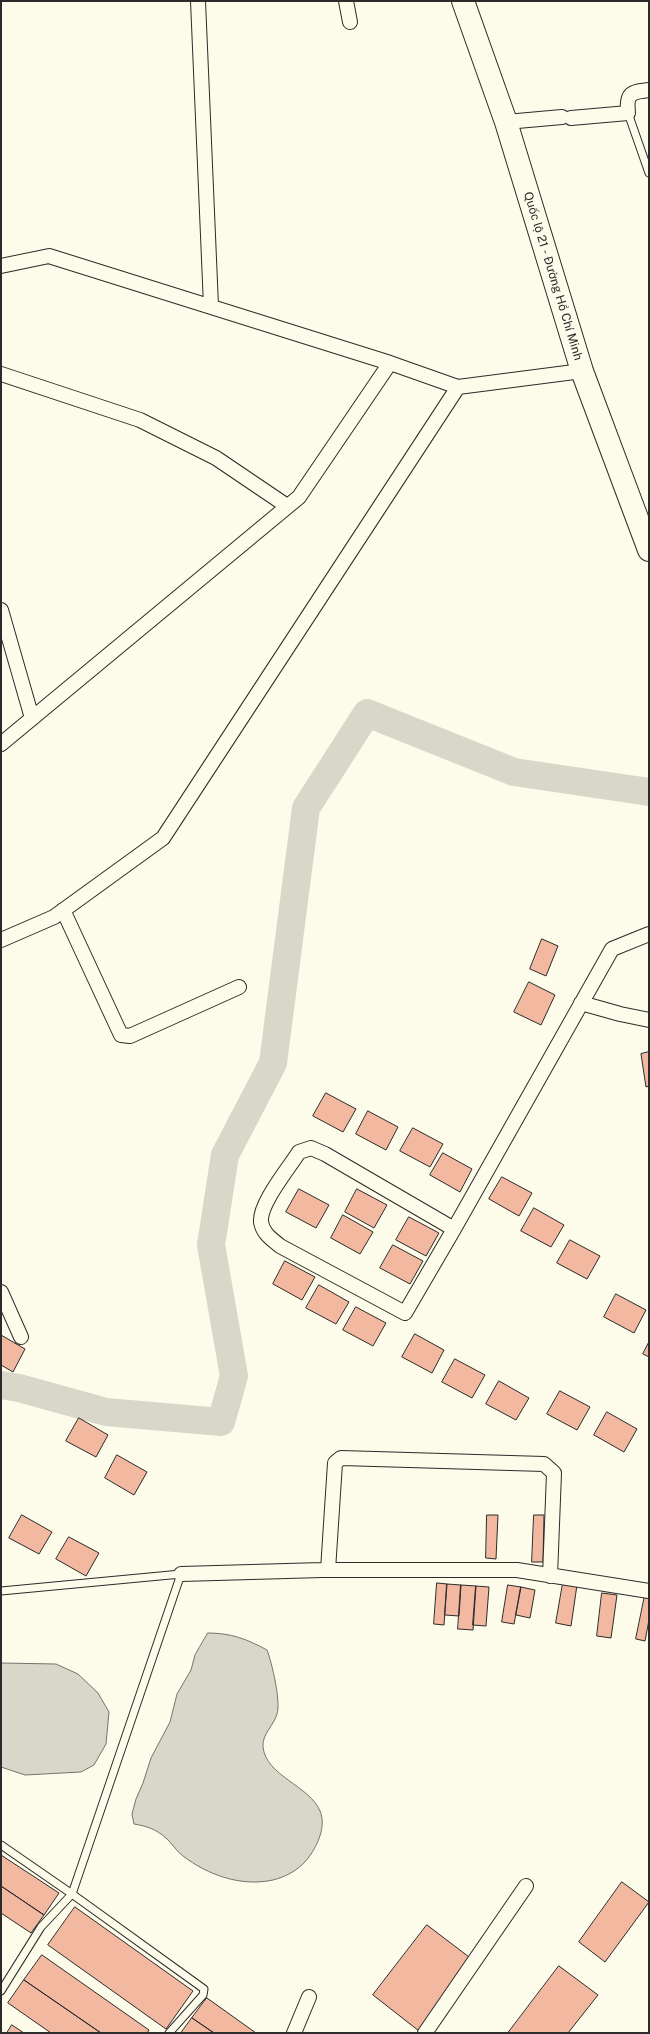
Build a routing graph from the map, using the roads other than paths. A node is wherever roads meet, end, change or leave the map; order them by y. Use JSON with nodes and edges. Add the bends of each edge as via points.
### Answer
{"nodes":[{"id":1,"x":198,"y":1,"type":"edge"},
{"id":2,"x":346,"y":1,"type":"edge"},
{"id":3,"x":462,"y":1,"type":"edge"},
{"id":4,"x":350,"y":22,"type":"dead end"},
{"id":5,"x":649,"y":90,"type":"edge"},
{"id":6,"x":628,"y":113,"type":"junction"},
{"id":7,"x":506,"y":122,"type":"junction"},
{"id":8,"x":649,"y":173,"type":"edge"},
{"id":9,"x":1,"y":266,"type":"edge"},
{"id":10,"x":211,"y":306,"type":"junction"},
{"id":11,"x":390,"y":363,"type":"junction"},
{"id":12,"x":582,"y":371,"type":"junction"},
{"id":13,"x":1,"y":374,"type":"edge"},
{"id":14,"x":458,"y":387,"type":"junction"},
{"id":15,"x":287,"y":506,"type":"junction"},
{"id":16,"x":649,"y":550,"type":"edge"},
{"id":17,"x":1,"y":610,"type":"edge"},
{"id":18,"x":32,"y":718,"type":"junction"},
{"id":19,"x":1,"y":744,"type":"edge"},
{"id":20,"x":63,"y":910,"type":"junction"},
{"id":21,"x":649,"y":934,"type":"edge"},
{"id":22,"x":1,"y":940,"type":"edge"},
{"id":23,"x":239,"y":986,"type":"dead end"},
{"id":24,"x":581,"y":1003,"type":"junction"},
{"id":25,"x":649,"y":1020,"type":"edge"},
{"id":26,"x":454,"y":1229,"type":"junction"},
{"id":27,"x":1,"y":1292,"type":"edge"},
{"id":28,"x":21,"y":1337,"type":"dead end"},
{"id":29,"x":328,"y":1570,"type":"junction"},
{"id":30,"x":181,"y":1574,"type":"junction"},
{"id":31,"x":550,"y":1576,"type":"junction"},
{"id":32,"x":1,"y":1591,"type":"edge"},
{"id":33,"x":649,"y":1591,"type":"edge"},
{"id":34,"x":1,"y":1846,"type":"edge"},
{"id":35,"x":526,"y":1886,"type":"dead end"},
{"id":36,"x":72,"y":1894,"type":"junction"},
{"id":37,"x":1,"y":1991,"type":"edge"},
{"id":38,"x":309,"y":1997,"type":"dead end"},
{"id":39,"x":169,"y":2033,"type":"edge"},
{"id":40,"x":294,"y":2033,"type":"edge"},
{"id":41,"x":425,"y":2033,"type":"edge"}],
"edges":[{"from":1,"to":10,"type":"street"},
{"from":2,"to":4,"type":"street"},
{"from":3,"to":7,"type":"highway","name":"Quốc lộ 21 - Đường Hồ Chí Minh"},
{"from":5,"to":6,"type":"street","via":[[632,93],[629,96]]},
{"from":6,"to":7,"type":"street"},
{"from":6,"to":8,"type":"lane"},
{"from":7,"to":12,"type":"highway","name":"Quốc lộ 21 - Đường Hồ Chí Minh"},
{"from":9,"to":10,"type":"street","via":[[50,256]]},
{"from":10,"to":11,"type":"street"},
{"from":11,"to":14,"type":"street"},
{"from":11,"to":15,"type":"street","via":[[298,497]]},
{"from":12,"to":14,"type":"street"},
{"from":12,"to":16,"type":"highway","name":"Quốc lộ 21 - Đường Hồ Chí Minh"},
{"from":13,"to":15,"type":"street","via":[[140,420],[216,458]]},
{"from":14,"to":20,"type":"street","via":[[163,838]]},
{"from":15,"to":18,"type":"street"},
{"from":17,"to":18,"type":"street"},
{"from":18,"to":19,"type":"street"},
{"from":20,"to":22,"type":"street","via":[[54,917]]},
{"from":20,"to":23,"type":"street","via":[[121,1035],[130,1036]]},
{"from":21,"to":24,"type":"street","via":[[612,949]]},
{"from":24,"to":25,"type":"street"},
{"from":24,"to":26,"type":"street"},
{"from":26,"to":26,"type":"street","via":[[404,1313],[280,1246],[266,1235],[261,1222],[263,1208],[299,1152],[311,1148]]},
{"from":27,"to":28,"type":"street"},
{"from":29,"to":30,"type":"street"},
{"from":29,"to":31,"type":"street","via":[[517,1570]]},
{"from":29,"to":31,"type":"street","via":[[335,1463],[341,1458],[349,1458],[544,1464],[554,1473]]},
{"from":30,"to":32,"type":"lane"},
{"from":30,"to":36,"type":"lane"},
{"from":31,"to":33,"type":"street"},
{"from":34,"to":36,"type":"lane"},
{"from":35,"to":41,"type":"street"},
{"from":36,"to":37,"type":"lane","via":[[41,1927]]},
{"from":36,"to":39,"type":"lane","via":[[204,1989],[203,1995]]},
{"from":38,"to":40,"type":"street"}]}
